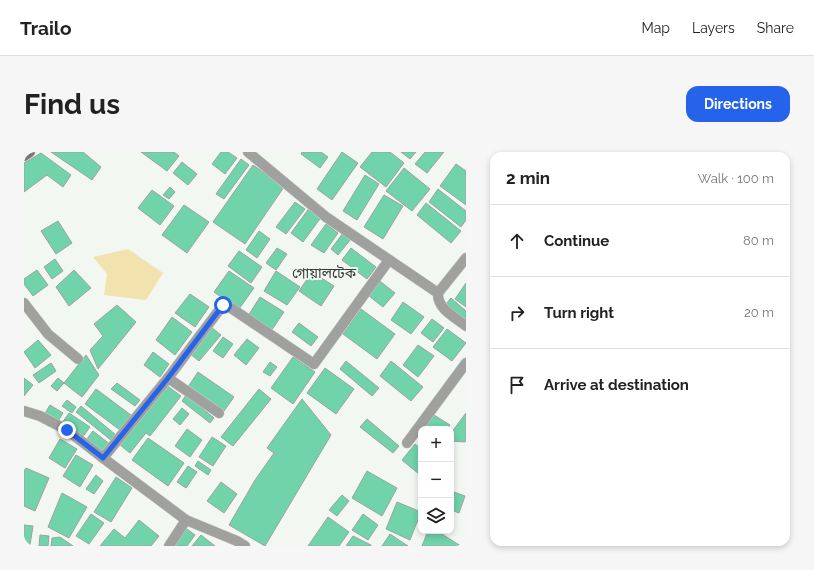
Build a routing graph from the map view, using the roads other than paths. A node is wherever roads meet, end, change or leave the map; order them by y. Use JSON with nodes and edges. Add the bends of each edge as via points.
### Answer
{"nodes":[{"id":1,"x":30,"y":152,"type":"edge"},
{"id":2,"x":248,"y":152,"type":"edge"},
{"id":3,"x":24,"y":156,"type":"edge"},
{"id":4,"x":466,"y":258,"type":"edge"},
{"id":5,"x":388,"y":260,"type":"junction"},
{"id":6,"x":438,"y":293,"type":"junction"},
{"id":7,"x":24,"y":303,"type":"edge"},
{"id":8,"x":466,"y":326,"type":"edge"},
{"id":9,"x":78,"y":359,"type":"dead end"},
{"id":10,"x":466,"y":363,"type":"edge"},
{"id":11,"x":168,"y":378,"type":"junction"},
{"id":12,"x":24,"y":411,"type":"edge"},
{"id":13,"x":219,"y":413,"type":"dead end"},
{"id":14,"x":407,"y":443,"type":"dead end"},
{"id":15,"x":103,"y":458,"type":"junction"},
{"id":16,"x":186,"y":520,"type":"junction"},
{"id":17,"x":169,"y":546,"type":"edge"},
{"id":18,"x":245,"y":546,"type":"edge"}],
"edges":[{"from":1,"to":3,"type":"main road"},
{"from":2,"to":5,"type":"street","via":[[326,217]]},
{"from":4,"to":6,"type":"street"},
{"from":5,"to":6,"type":"street"},
{"from":5,"to":11,"type":"street","via":[[314,364],[223,305]]},
{"from":6,"to":8,"type":"street","via":[[440,306]]},
{"from":7,"to":9,"type":"street","via":[[48,334]]},
{"from":10,"to":14,"type":"street"},
{"from":11,"to":13,"type":"street"},
{"from":11,"to":15,"type":"street"},
{"from":12,"to":15,"type":"street","via":[[67,430]]},
{"from":15,"to":16,"type":"street"},
{"from":16,"to":17,"type":"street"},
{"from":16,"to":18,"type":"street"}]}
